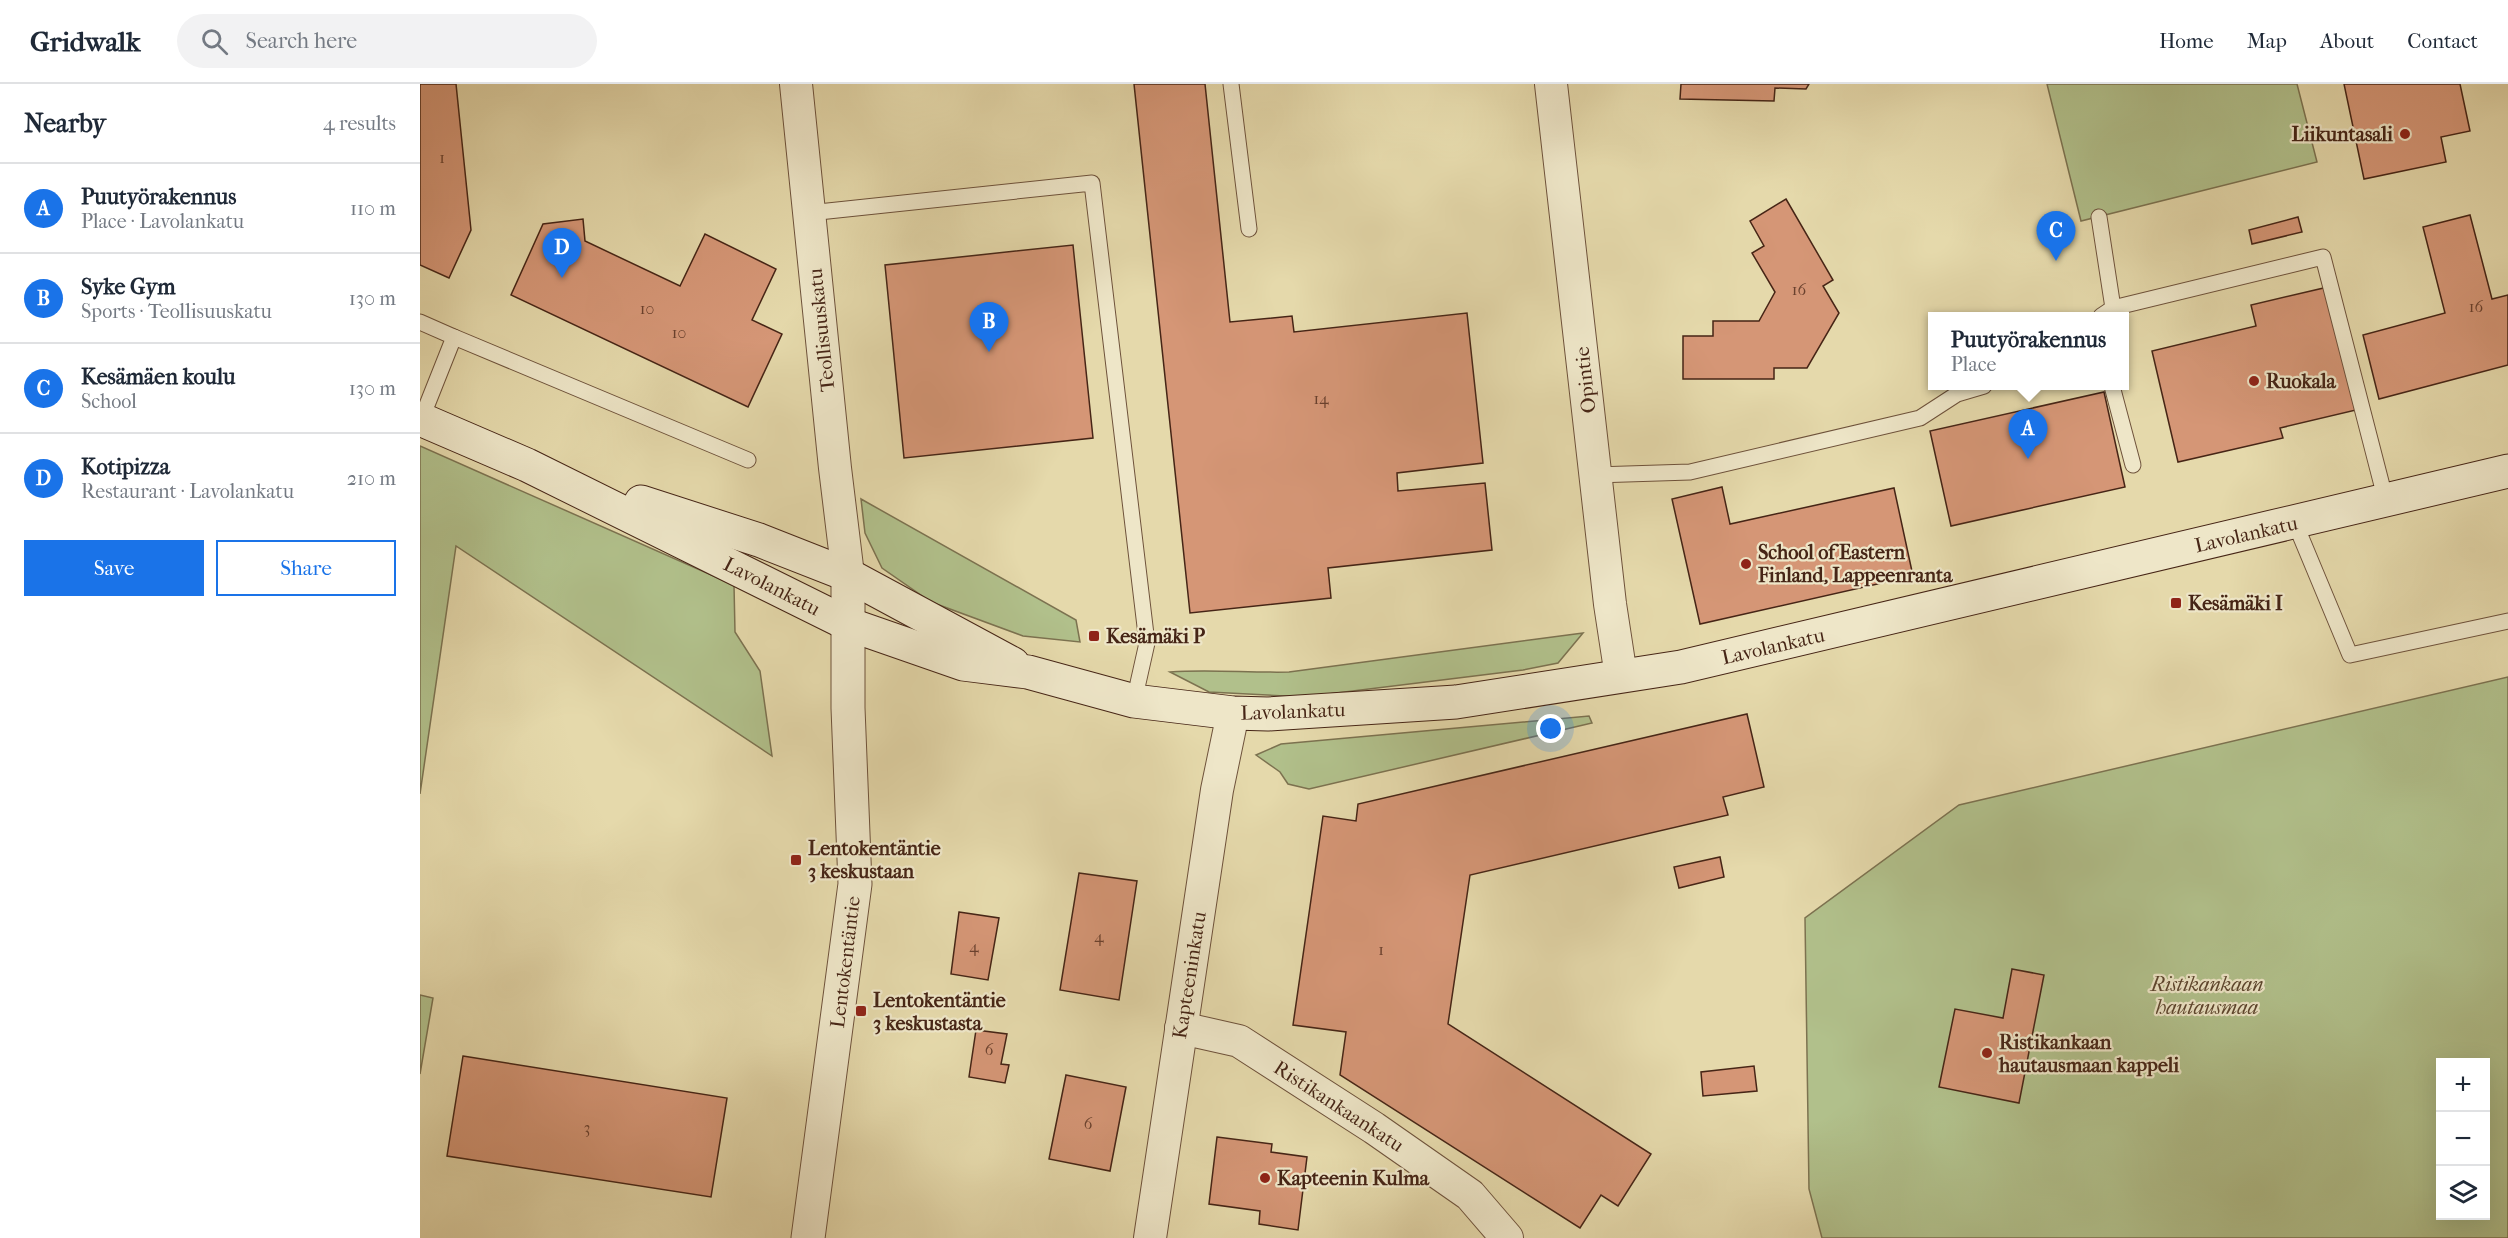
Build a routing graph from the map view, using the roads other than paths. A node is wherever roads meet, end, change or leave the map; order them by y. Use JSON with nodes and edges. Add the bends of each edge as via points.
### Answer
{"nodes":[{"id":1,"x":796,"y":84,"type":"edge"},
{"id":2,"x":1232,"y":84,"type":"edge"},
{"id":3,"x":1551,"y":84,"type":"edge"},
{"id":4,"x":809,"y":213,"type":"junction"},
{"id":5,"x":2099,"y":217,"type":"dead end"},
{"id":6,"x":1249,"y":229,"type":"dead end"},
{"id":7,"x":2108,"y":312,"type":"edge"},
{"id":8,"x":2116,"y":312,"type":"edge"},
{"id":9,"x":420,"y":322,"type":"edge"},
{"id":10,"x":454,"y":337,"type":"junction"},
{"id":11,"x":1970,"y":390,"type":"edge"},
{"id":12,"x":2113,"y":390,"type":"edge"},
{"id":13,"x":421,"y":420,"type":"edge"},
{"id":14,"x":748,"y":460,"type":"dead end"},
{"id":15,"x":527,"y":465,"type":"junction"},
{"id":16,"x":2133,"y":465,"type":"dead end"},
{"id":17,"x":2508,"y":471,"type":"edge"},
{"id":18,"x":1595,"y":474,"type":"junction"},
{"id":19,"x":2386,"y":501,"type":"junction"},
{"id":20,"x":2295,"y":523,"type":"junction"},
{"id":21,"x":848,"y":575,"type":"junction"},
{"id":22,"x":2508,"y":621,"type":"edge"},
{"id":23,"x":848,"y":624,"type":"junction"},
{"id":24,"x":1028,"y":672,"type":"junction"},
{"id":25,"x":1621,"y":676,"type":"junction"},
{"id":26,"x":1134,"y":701,"type":"junction"},
{"id":27,"x":1233,"y":713,"type":"junction"},
{"id":28,"x":1181,"y":1028,"type":"junction"},
{"id":29,"x":808,"y":1238,"type":"edge"},
{"id":30,"x":1150,"y":1238,"type":"edge"},
{"id":31,"x":1507,"y":1238,"type":"edge"}],
"edges":[{"from":1,"to":4,"type":"street","name":"Teollisuuskatu"},
{"from":2,"to":6,"type":"lane"},
{"from":3,"to":18,"type":"street","name":"Opintie"},
{"from":4,"to":21,"type":"street","name":"Teollisuuskatu"},
{"from":4,"to":26,"type":"lane","via":[[1092,183],[1147,643]]},
{"from":5,"to":7,"type":"lane"},
{"from":8,"to":19,"type":"lane","via":[[2323,258]]},
{"from":9,"to":10,"type":"lane"},
{"from":10,"to":13,"type":"lane"},
{"from":10,"to":14,"type":"lane"},
{"from":11,"to":18,"type":"lane","via":[[1957,394],[1920,418],[1690,472]]},
{"from":12,"to":16,"type":"lane"},
{"from":13,"to":15,"type":"main road","name":"Lavolankatu"},
{"from":15,"to":21,"type":"main road","name":"Lavolankatu","via":[[759,540]]},
{"from":15,"to":23,"type":"main road","name":"Lavolankatu"},
{"from":17,"to":19,"type":"main road","name":"Lavolankatu"},
{"from":18,"to":25,"type":"street","name":"Opintie"},
{"from":19,"to":20,"type":"main road","name":"Lavolankatu"},
{"from":20,"to":22,"type":"lane","via":[[2350,656]]},
{"from":20,"to":25,"type":"main road","name":"Lavolankatu","via":[[1681,667]]},
{"from":21,"to":23,"type":"main road","name":"Lentokentäntie"},
{"from":21,"to":24,"type":"main road","name":"Lavolankatu"},
{"from":23,"to":24,"type":"main road","name":"Lavolankatu","via":[[963,664]]},
{"from":23,"to":29,"type":"main road","name":"Lentokentäntie","via":[[855,884]]},
{"from":24,"to":26,"type":"main road","name":"Lavolankatu"},
{"from":25,"to":27,"type":"main road","name":"Lavolankatu","via":[[1456,702]]},
{"from":26,"to":27,"type":"main road","name":"Lavolankatu"},
{"from":27,"to":28,"type":"street","name":"Kapteeninkatu","via":[[1217,790]]},
{"from":28,"to":30,"type":"street","name":"Kapteeninkatu"},
{"from":28,"to":31,"type":"street","name":"Ristikankaankatu","via":[[1239,1041],[1470,1195]]}]}
